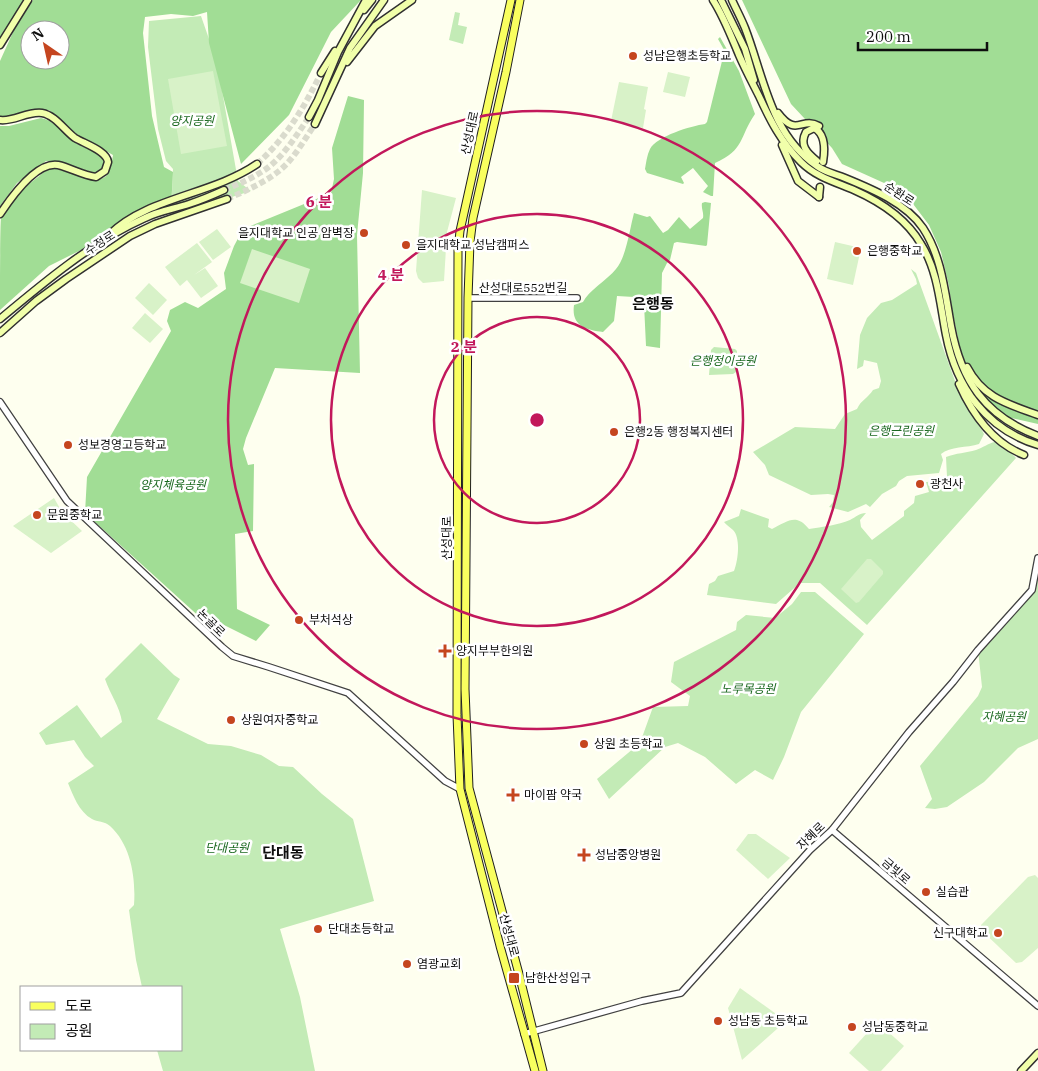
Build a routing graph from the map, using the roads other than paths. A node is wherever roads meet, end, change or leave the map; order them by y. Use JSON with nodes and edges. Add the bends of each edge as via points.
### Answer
{"nodes":[{"id":1,"x":28,"y":0,"type":"edge"},
{"id":2,"x":366,"y":0,"type":"edge"},
{"id":3,"x":372,"y":0,"type":"edge"},
{"id":4,"x":384,"y":0,"type":"edge"},
{"id":5,"x":412,"y":0,"type":"edge"},
{"id":6,"x":511,"y":0,"type":"edge"},
{"id":7,"x":520,"y":0,"type":"edge"},
{"id":8,"x":713,"y":0,"type":"edge"},
{"id":9,"x":721,"y":0,"type":"edge"},
{"id":10,"x":731,"y":0,"type":"edge"},
{"id":11,"x":355,"y":21,"type":"junction"},
{"id":12,"x":346,"y":39,"type":"junction"},
{"id":13,"x":0,"y":45,"type":"edge"},
{"id":14,"x":321,"y":73,"type":"tunnel mouth"},
{"id":15,"x":337,"y":74,"type":"junction"},
{"id":16,"x":759,"y":96,"type":"junction"},
{"id":17,"x":770,"y":103,"type":"junction"},
{"id":18,"x":308,"y":117,"type":"tunnel mouth"},
{"id":19,"x":0,"y":120,"type":"edge"},
{"id":20,"x":315,"y":124,"type":"tunnel mouth"},
{"id":21,"x":778,"y":134,"type":"junction"},
{"id":22,"x":257,"y":164,"type":"tunnel mouth"},
{"id":23,"x":841,"y":177,"type":"junction"},
{"id":24,"x":821,"y":187,"type":"dead end"},
{"id":25,"x":224,"y":190,"type":"tunnel mouth"},
{"id":26,"x":228,"y":199,"type":"tunnel mouth"},
{"id":27,"x":0,"y":214,"type":"edge"},
{"id":28,"x":103,"y":242,"type":"junction"},
{"id":29,"x":468,"y":298,"type":"junction"},
{"id":30,"x":577,"y":298,"type":"dead end"},
{"id":31,"x":0,"y":319,"type":"edge"},
{"id":32,"x":0,"y":333,"type":"edge"},
{"id":33,"x":955,"y":342,"type":"junction"},
{"id":34,"x":953,"y":361,"type":"junction"},
{"id":35,"x":0,"y":402,"type":"edge"},
{"id":36,"x":1038,"y":415,"type":"edge"},
{"id":37,"x":1038,"y":436,"type":"edge"},
{"id":38,"x":1038,"y":445,"type":"edge"},
{"id":39,"x":1024,"y":455,"type":"dead end"},
{"id":40,"x":1038,"y":558,"type":"edge"},
{"id":41,"x":460,"y":789,"type":"junction"},
{"id":42,"x":832,"y":830,"type":"junction"},
{"id":43,"x":1038,"y":1006,"type":"edge"},
{"id":44,"x":534,"y":1032,"type":"junction"},
{"id":45,"x":524,"y":1034,"type":"junction"},
{"id":46,"x":1038,"y":1053,"type":"edge"},
{"id":47,"x":535,"y":1071,"type":"edge"},
{"id":48,"x":543,"y":1071,"type":"edge"},
{"id":49,"x":1021,"y":1071,"type":"edge"}],
"edges":[{"from":1,"to":13,"type":"main road"},
{"from":2,"to":11,"type":"main road"},
{"from":3,"to":11,"type":"main road"},
{"from":4,"to":15,"type":"main road","via":[[363,28]]},
{"from":5,"to":15,"type":"main road","via":[[375,26]]},
{"from":6,"to":41,"type":"main road","name":"산성대로","via":[[458,250],[457,715]]},
{"from":7,"to":29,"type":"main road","name":"산성대로","via":[[473,218]]},
{"from":8,"to":16,"type":"main road"},
{"from":9,"to":16,"type":"main road","via":[[745,49]]},
{"from":10,"to":17,"type":"main road","name":"순환로","via":[[744,27]]},
{"from":11,"to":12,"type":"main road"},
{"from":12,"to":14,"type":"main road"},
{"from":12,"to":18,"type":"main road"},
{"from":15,"to":20,"type":"main road"},
{"from":16,"to":21,"type":"main road","name":"순환로"},
{"from":17,"to":23,"type":"main road","name":"순환로","via":[[786,135],[800,152],[823,170]]},
{"from":17,"to":23,"type":"main road","via":[[782,120],[791,126],[810,123],[822,130],[826,140],[825,162],[819,131],[811,128],[806,132],[803,144],[818,162]]},
{"from":19,"to":27,"type":"main road","via":[[45,114],[76,138],[105,153],[108,162],[105,171],[96,177],[59,165],[47,166],[20,187]]},
{"from":21,"to":24,"type":"main road","via":[[798,181],[819,197]]},
{"from":21,"to":34,"type":"main road","name":"순환로","via":[[810,170],[884,206],[916,235],[932,267]]},
{"from":22,"to":28,"type":"main road","via":[[225,182],[130,218]]},
{"from":23,"to":33,"type":"main road","name":"순환로","via":[[876,191],[905,209],[924,229],[938,261]]},
{"from":25,"to":28,"type":"main road","name":"수정로","via":[[143,218]]},
{"from":26,"to":32,"type":"main road","name":"수정로","via":[[154,224],[130,236],[51,290]]},
{"from":28,"to":31,"type":"main road","name":"수정로","via":[[70,263]]},
{"from":29,"to":30,"type":"street","name":"산성대로552번길"},
{"from":29,"to":44,"type":"main road","name":"산성대로","via":[[467,768],[469,788]]},
{"from":33,"to":36,"type":"main road","via":[[968,369],[987,393]]},
{"from":33,"to":37,"type":"main road","name":"순환로","via":[[966,373],[986,404],[1007,421]]},
{"from":34,"to":38,"type":"main road","name":"순환로","via":[[966,389],[986,415],[1009,433]]},
{"from":34,"to":39,"type":"main road","via":[[961,390],[981,422],[991,433]]},
{"from":35,"to":41,"type":"street","name":"논골로","via":[[67,501],[222,647],[233,656],[348,693],[445,781]]},
{"from":40,"to":42,"type":"street","name":"자혜로","via":[[1032,590],[908,732]]},
{"from":41,"to":45,"type":"main road","name":"산성대로"},
{"from":42,"to":43,"type":"street","name":"금빛로"},
{"from":42,"to":44,"type":"street","name":"자혜로","via":[[681,992]]},
{"from":44,"to":45,"type":"street","name":"자혜로"},
{"from":44,"to":48,"type":"main road","name":"산성대로"},
{"from":45,"to":47,"type":"main road","name":"산성대로"},
{"from":46,"to":49,"type":"main road"}]}
